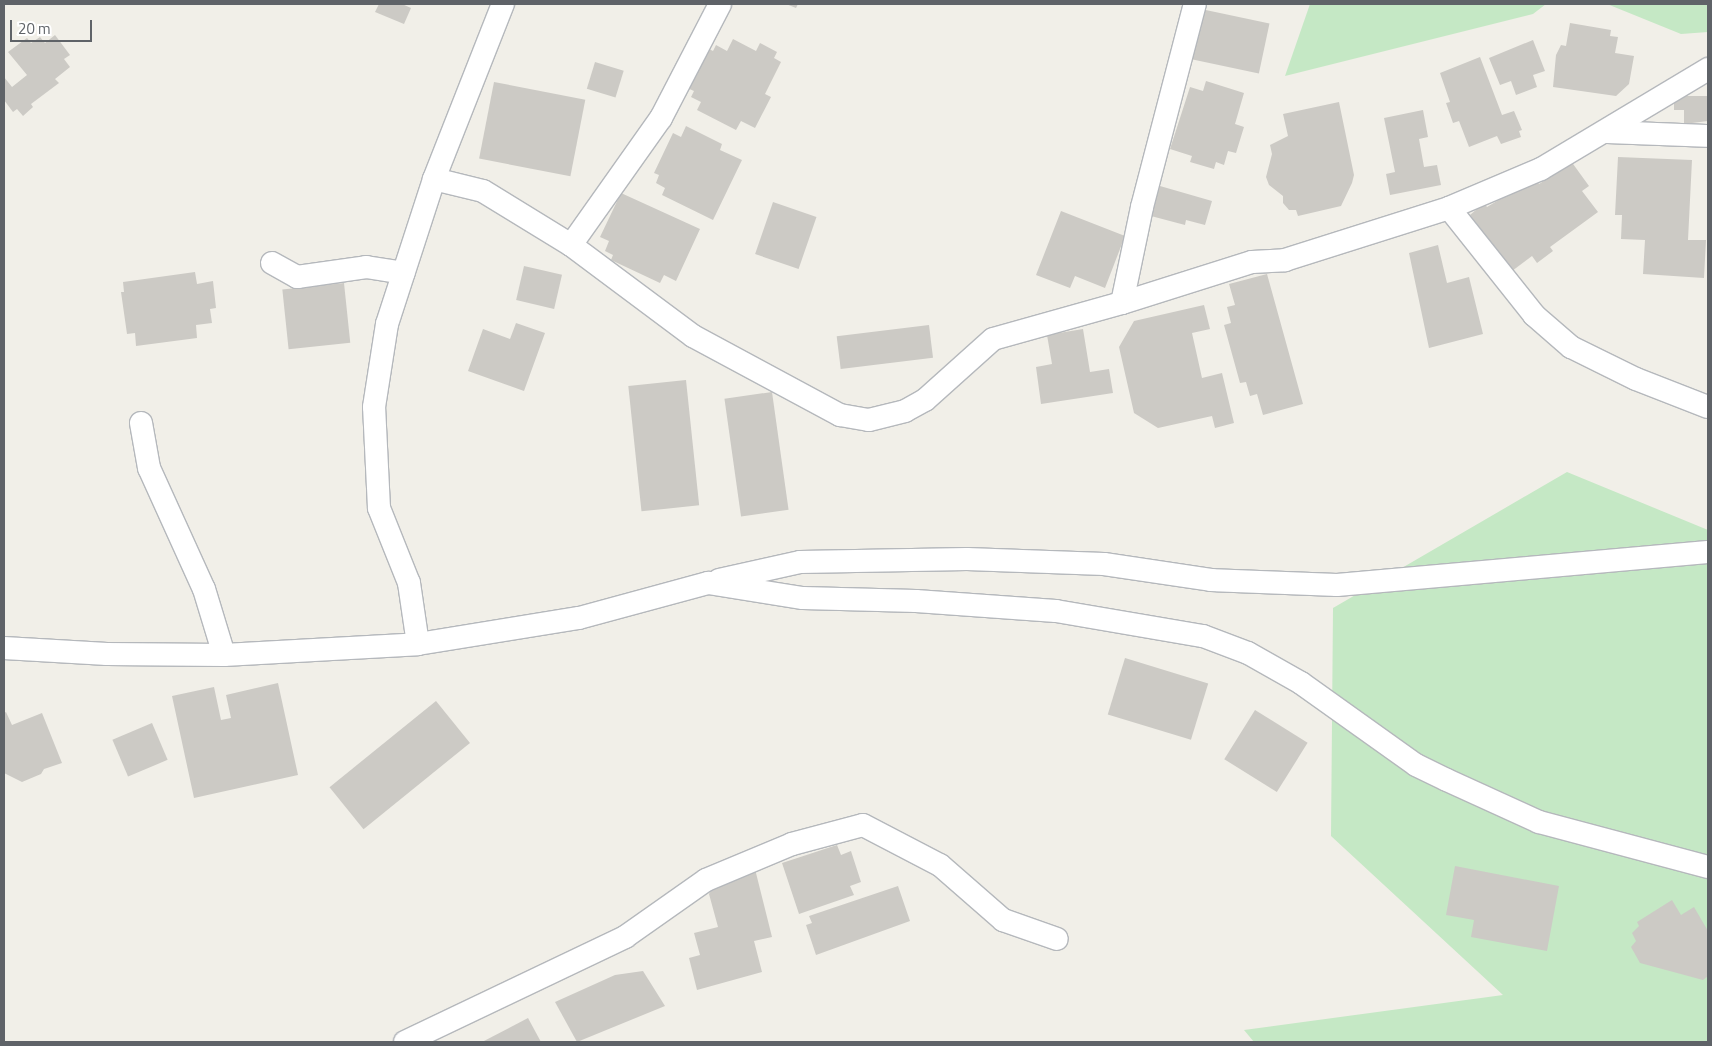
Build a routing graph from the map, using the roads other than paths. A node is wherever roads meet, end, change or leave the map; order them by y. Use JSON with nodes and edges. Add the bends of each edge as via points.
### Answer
{"nodes":[{"id":1,"x":502,"y":4,"type":"edge"},
{"id":2,"x":720,"y":4,"type":"edge"},
{"id":3,"x":1195,"y":4,"type":"edge"},
{"id":4,"x":1708,"y":69,"type":"edge"},
{"id":5,"x":1605,"y":132,"type":"junction"},
{"id":6,"x":1708,"y":136,"type":"edge"},
{"id":7,"x":434,"y":179,"type":"junction"},
{"id":8,"x":1449,"y":208,"type":"junction"},
{"id":9,"x":571,"y":245,"type":"junction"},
{"id":10,"x":272,"y":263,"type":"dead end"},
{"id":11,"x":404,"y":274,"type":"junction"},
{"id":12,"x":1122,"y":303,"type":"junction"},
{"id":13,"x":1708,"y":407,"type":"edge"},
{"id":14,"x":141,"y":424,"type":"dead end"},
{"id":15,"x":1708,"y":552,"type":"edge"},
{"id":16,"x":708,"y":583,"type":"junction"},
{"id":17,"x":418,"y":644,"type":"junction"},
{"id":18,"x":4,"y":648,"type":"edge"},
{"id":19,"x":224,"y":655,"type":"junction"},
{"id":20,"x":1708,"y":867,"type":"edge"},
{"id":21,"x":1057,"y":939,"type":"dead end"},
{"id":22,"x":405,"y":1042,"type":"edge"}],
"edges":[{"from":1,"to":7,"type":"street"},
{"from":2,"to":9,"type":"street","via":[[661,118]]},
{"from":3,"to":12,"type":"street","via":[[1142,207]]},
{"from":4,"to":5,"type":"street"},
{"from":5,"to":6,"type":"street"},
{"from":5,"to":8,"type":"street","via":[[1541,169]]},
{"from":7,"to":9,"type":"street","via":[[483,191]]},
{"from":7,"to":11,"type":"street"},
{"from":8,"to":12,"type":"street","via":[[1285,260],[1252,262]]},
{"from":8,"to":13,"type":"street","via":[[1534,315],[1571,347],[1636,379]]},
{"from":9,"to":12,"type":"street","via":[[693,336],[840,415],[869,420],[905,412],[925,400],[992,339]]},
{"from":10,"to":11,"type":"street","via":[[297,277],[366,267]]},
{"from":11,"to":17,"type":"street","via":[[387,324],[374,407],[379,508],[410,583]]},
{"from":14,"to":19,"type":"street","via":[[148,468],[204,589]]},
{"from":15,"to":16,"type":"street","via":[[1337,585],[1211,580],[1104,564],[967,559],[800,562]]},
{"from":16,"to":17,"type":"street","via":[[579,618]]},
{"from":16,"to":20,"type":"street","via":[[803,598],[916,601],[1056,612],[1203,636],[1248,653],[1301,683],[1416,765],[1447,780],[1539,822]]},
{"from":17,"to":19,"type":"street"},
{"from":18,"to":19,"type":"street","via":[[107,654]]},
{"from":21,"to":22,"type":"street","via":[[1003,920],[940,865],[863,825],[792,844],[706,880],[625,937]]}]}
